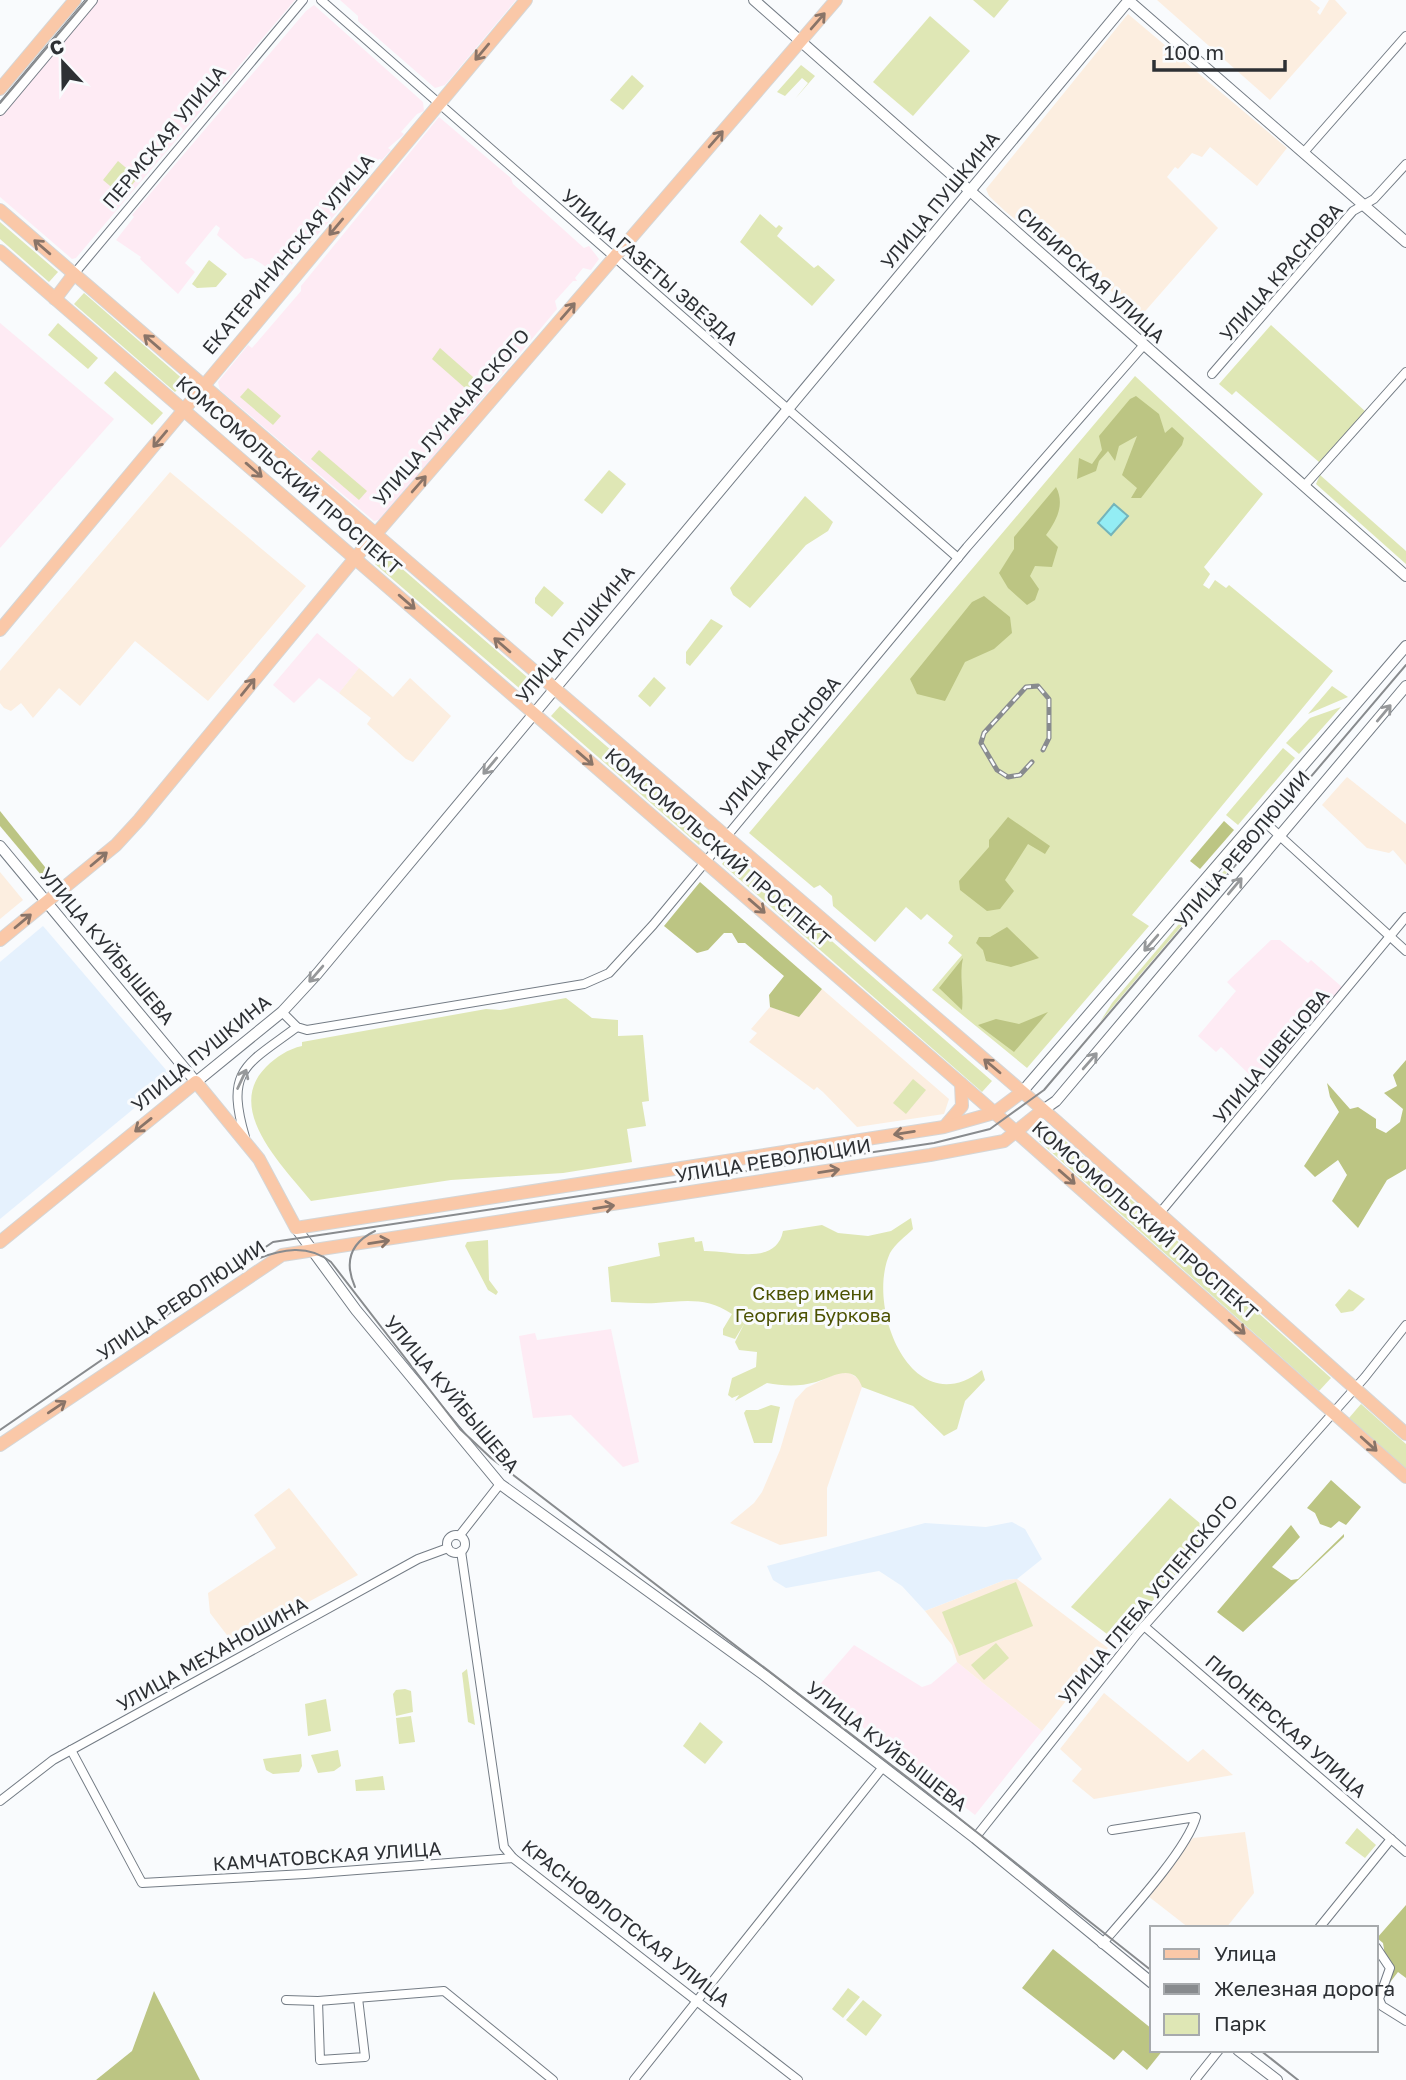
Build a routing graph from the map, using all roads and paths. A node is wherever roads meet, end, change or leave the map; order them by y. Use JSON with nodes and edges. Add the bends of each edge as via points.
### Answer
{"nodes":[{"id":1,"x":75,"y":0,"type":"edge"},
{"id":2,"x":92,"y":0,"type":"edge"},
{"id":3,"x":303,"y":0,"type":"edge"},
{"id":4,"x":321,"y":0,"type":"edge"},
{"id":5,"x":526,"y":0,"type":"edge"},
{"id":6,"x":754,"y":0,"type":"edge"},
{"id":7,"x":836,"y":0,"type":"edge"},
{"id":8,"x":1129,"y":0,"type":"edge"},
{"id":9,"x":1406,"y":36,"type":"edge"},
{"id":10,"x":800,"y":41,"type":"junction"},
{"id":11,"x":0,"y":89,"type":"edge"},
{"id":12,"x":439,"y":104,"type":"junction"},
{"id":13,"x":0,"y":110,"type":"edge"},
{"id":14,"x":1305,"y":151,"type":"junction"},
{"id":15,"x":1406,"y":164,"type":"edge"},
{"id":16,"x":971,"y":191,"type":"junction"},
{"id":17,"x":1364,"y":205,"type":"junction"},
{"id":18,"x":0,"y":210,"type":"edge"},
{"id":19,"x":1406,"y":242,"type":"edge"},
{"id":20,"x":0,"y":251,"type":"edge"},
{"id":21,"x":615,"y":256,"type":"junction"},
{"id":22,"x":74,"y":274,"type":"junction"},
{"id":23,"x":55,"y":299,"type":"junction"},
{"id":24,"x":1143,"y":346,"type":"junction"},
{"id":25,"x":1406,"y":372,"type":"edge"},
{"id":26,"x":1212,"y":374,"type":"dead end"},
{"id":27,"x":203,"y":386,"type":"junction"},
{"id":28,"x":788,"y":408,"type":"junction"},
{"id":29,"x":184,"y":410,"type":"junction"},
{"id":30,"x":1305,"y":485,"type":"junction"},
{"id":31,"x":375,"y":535,"type":"junction"},
{"id":32,"x":356,"y":557,"type":"junction"},
{"id":33,"x":958,"y":558,"type":"junction"},
{"id":34,"x":1406,"y":576,"type":"edge"},
{"id":35,"x":0,"y":630,"type":"edge"},
{"id":36,"x":1406,"y":646,"type":"edge"},
{"id":37,"x":1406,"y":686,"type":"edge"},
{"id":38,"x":554,"y":689,"type":"junction"},
{"id":39,"x":533,"y":713,"type":"junction"},
{"id":40,"x":1259,"y":817,"type":"junction"},
{"id":41,"x":1279,"y":835,"type":"junction"},
{"id":42,"x":725,"y":837,"type":"junction"},
{"id":43,"x":0,"y":846,"type":"edge"},
{"id":44,"x":705,"y":861,"type":"junction"},
{"id":45,"x":46,"y":902,"type":"junction"},
{"id":46,"x":1406,"y":917,"type":"edge"},
{"id":47,"x":1390,"y":936,"type":"junction"},
{"id":48,"x":0,"y":940,"type":"edge"},
{"id":49,"x":1406,"y":951,"type":"edge"},
{"id":50,"x":282,"y":1012,"type":"junction"},
{"id":51,"x":297,"y":1027,"type":"junction"},
{"id":52,"x":196,"y":1082,"type":"junction"},
{"id":53,"x":961,"y":1084,"type":"junction"},
{"id":54,"x":1022,"y":1092,"type":"junction"},
{"id":55,"x":1043,"y":1110,"type":"junction"},
{"id":56,"x":995,"y":1113,"type":"junction"},
{"id":57,"x":944,"y":1127,"type":"junction"},
{"id":58,"x":1015,"y":1132,"type":"junction"},
{"id":59,"x":247,"y":1144,"type":"junction"},
{"id":60,"x":1159,"y":1214,"type":"junction"},
{"id":61,"x":296,"y":1228,"type":"junction"},
{"id":62,"x":0,"y":1242,"type":"edge"},
{"id":63,"x":312,"y":1252,"type":"junction"},
{"id":64,"x":1406,"y":1325,"type":"edge"},
{"id":65,"x":1354,"y":1387,"type":"junction"},
{"id":66,"x":1332,"y":1412,"type":"junction"},
{"id":67,"x":1406,"y":1434,"type":"edge"},
{"id":68,"x":0,"y":1445,"type":"edge"},
{"id":69,"x":1406,"y":1477,"type":"edge"},
{"id":70,"x":500,"y":1484,"type":"junction"},
{"id":71,"x":460,"y":1535,"type":"junction"},
{"id":72,"x":448,"y":1548,"type":"junction"},
{"id":73,"x":461,"y":1551,"type":"junction"},
{"id":74,"x":1143,"y":1626,"type":"junction"},
{"id":75,"x":71,"y":1751,"type":"junction"},
{"id":76,"x":883,"y":1767,"type":"junction"},
{"id":77,"x":0,"y":1801,"type":"edge"},
{"id":78,"x":1112,"y":1830,"type":"dead end"},
{"id":79,"x":975,"y":1839,"type":"junction"},
{"id":80,"x":1391,"y":1839,"type":"junction"},
{"id":81,"x":1406,"y":1852,"type":"edge"},
{"id":82,"x":513,"y":1858,"type":"junction"},
{"id":83,"x":1321,"y":1926,"type":"edge"},
{"id":84,"x":1102,"y":1944,"type":"junction"},
{"id":85,"x":1378,"y":1950,"type":"edge"},
{"id":86,"x":1150,"y":1981,"type":"edge"},
{"id":87,"x":358,"y":1998,"type":"junction"},
{"id":88,"x":698,"y":1999,"type":"junction"},
{"id":89,"x":286,"y":2000,"type":"dead end"},
{"id":90,"x":318,"y":2001,"type":"junction"},
{"id":91,"x":1406,"y":2021,"type":"edge"},
{"id":92,"x":1217,"y":2052,"type":"edge"},
{"id":93,"x":1241,"y":2052,"type":"edge"},
{"id":94,"x":553,"y":2080,"type":"edge"},
{"id":95,"x":634,"y":2080,"type":"edge"},
{"id":96,"x":798,"y":2080,"type":"edge"},
{"id":97,"x":1195,"y":2080,"type":"edge"},
{"id":98,"x":1277,"y":2080,"type":"edge"}],
"edges":[{"from":1,"to":11,"type":"main road"},
{"from":2,"to":13,"type":"main road"},
{"from":3,"to":22,"type":"street","name":"ПЕРМСКАЯ УЛИЦА"},
{"from":4,"to":12,"type":"street","name":"УЛИЦА ГАЗЕТЫ ЗВЕЗДА"},
{"from":5,"to":12,"type":"main road","name":"ЕКАТЕРИНИНСКАЯ УЛИЦА","one_way":true},
{"from":6,"to":10,"type":"main road","name":"СИБИРСКАЯ УЛИЦА"},
{"from":10,"to":7,"type":"main road","name":"УЛИЦА ЛУНАЧАРСКОГО","one_way":true},
{"from":8,"to":14,"type":"main road"},
{"from":8,"to":16,"type":"main road","name":"УЛИЦА ПУШКИНА"},
{"from":9,"to":14,"type":"street"},
{"from":10,"to":16,"type":"main road","name":"СИБИРСКАЯ УЛИЦА"},
{"from":21,"to":10,"type":"main road","name":"УЛИЦА ЛУНАЧАРСКОГО","one_way":true},
{"from":12,"to":21,"type":"street","name":"УЛИЦА ГАЗЕТЫ ЗВЕЗДА"},
{"from":12,"to":27,"type":"main road","name":"ЕКАТЕРИНИНСКАЯ УЛИЦА","one_way":true},
{"from":14,"to":17,"type":"main road"},
{"from":15,"to":17,"type":"street","name":"УЛИЦА КРАСНОВА"},
{"from":16,"to":24,"type":"main road","name":"СИБИРСКАЯ УЛИЦА"},
{"from":16,"to":28,"type":"main road","name":"УЛИЦА ПУШКИНА"},
{"from":17,"to":19,"type":"main road"},
{"from":17,"to":26,"type":"street","name":"УЛИЦА КРАСНОВА","via":[[1353,211]]},
{"from":22,"to":18,"type":"main road","name":"КОМСОМОЛЬСКИЙ ПРОСПЕКТ","one_way":true},
{"from":20,"to":23,"type":"main road","name":"КОМСОМОЛЬСКИЙ ПРОСПЕКТ"},
{"from":21,"to":28,"type":"street","name":"УЛИЦА ГАЗЕТЫ ЗВЕЗДА"},
{"from":31,"to":21,"type":"main road","name":"УЛИЦА ЛУНАЧАРСКОГО","one_way":true},
{"from":22,"to":23,"type":"main road","name":"ПЕРМСКАЯ УЛИЦА"},
{"from":27,"to":22,"type":"main road","name":"КОМСОМОЛЬСКИЙ ПРОСПЕКТ","one_way":true},
{"from":23,"to":29,"type":"main road","name":"КОМСОМОЛЬСКИЙ ПРОСПЕКТ"},
{"from":24,"to":30,"type":"main road","name":"СИБИРСКАЯ УЛИЦА"},
{"from":24,"to":33,"type":"street","name":"УЛИЦА КРАСНОВА"},
{"from":25,"to":30,"type":"street"},
{"from":27,"to":29,"type":"main road","name":"ЕКАТЕРИНИНСКАЯ УЛИЦА"},
{"from":27,"to":31,"type":"main road","name":"КОМСОМОЛЬСКИЙ ПРОСПЕКТ"},
{"from":28,"to":33,"type":"street","name":"УЛИЦА ГАЗЕТЫ ЗВЕЗДА"},
{"from":28,"to":38,"type":"main road","name":"УЛИЦА ПУШКИНА"},
{"from":29,"to":32,"type":"main road","name":"КОМСОМОЛЬСКИЙ ПРОСПЕКТ","one_way":true},
{"from":29,"to":35,"type":"main road","name":"ЕКАТЕРИНИНСКАЯ УЛИЦА","one_way":true},
{"from":30,"to":34,"type":"main road","name":"СИБИРСКАЯ УЛИЦА"},
{"from":31,"to":32,"type":"main road","name":"УЛИЦА ЛУНАЧАРСКОГО"},
{"from":38,"to":31,"type":"main road","name":"КОМСОМОЛЬСКИЙ ПРОСПЕКТ","one_way":true},
{"from":32,"to":39,"type":"main road","name":"КОМСОМОЛЬСКИЙ ПРОСПЕКТ","one_way":true},
{"from":45,"to":32,"type":"main road","name":"УЛИЦА ЛУНАЧАРСКОГО","one_way":true,"via":[[116,845],[139,820]]},
{"from":33,"to":42,"type":"street","name":"УЛИЦА КРАСНОВА"},
{"from":36,"to":40,"type":"main road","name":"УЛИЦА РЕВОЛЮЦИИ"},
{"from":41,"to":37,"type":"main road","name":"УЛИЦА РЕВОЛЮЦИИ","one_way":true},
{"from":38,"to":39,"type":"main road","name":"УЛИЦА ПУШКИНА"},
{"from":38,"to":42,"type":"main road","name":"КОМСОМОЛЬСКИЙ ПРОСПЕКТ"},
{"from":39,"to":44,"type":"main road","name":"КОМСОМОЛЬСКИЙ ПРОСПЕКТ","one_way":true},
{"from":39,"to":50,"type":"main road","name":"УЛИЦА ПУШКИНА","one_way":true},
{"from":40,"to":41,"type":"street"},
{"from":40,"to":54,"type":"main road","name":"УЛИЦА РЕВОЛЮЦИИ","one_way":true},
{"from":41,"to":47,"type":"street"},
{"from":55,"to":41,"type":"main road","name":"УЛИЦА РЕВОЛЮЦИИ","one_way":true,"via":[[1121,1027]]},
{"from":42,"to":44,"type":"street","name":"УЛИЦА КРАСНОВА"},
{"from":54,"to":42,"type":"main road","name":"КОМСОМОЛЬСКИЙ ПРОСПЕКТ","one_way":true},
{"from":43,"to":45,"type":"main road","name":"УЛИЦА КУЙБЫШЕВА"},
{"from":44,"to":51,"type":"street","name":"УЛИЦА КРАСНОВА","via":[[626,956],[600,979],[409,1014],[307,1030]]},
{"from":44,"to":53,"type":"main road","name":"КОМСОМОЛЬСКИЙ ПРОСПЕКТ","one_way":true},
{"from":48,"to":45,"type":"main road","name":"УЛИЦА ЛУНАЧАРСКОГО","one_way":true},
{"from":45,"to":52,"type":"main road","name":"УЛИЦА КУЙБЫШЕВА"},
{"from":46,"to":47,"type":"street","name":"УЛИЦА ШВЕЦОВА"},
{"from":47,"to":49,"type":"street"},
{"from":47,"to":60,"type":"street","name":"УЛИЦА ШВЕЦОВА"},
{"from":50,"to":51,"type":"street"},
{"from":50,"to":52,"type":"main road","name":"УЛИЦА ПУШКИНА"},
{"from":59,"to":51,"type":"street","one_way":true,"via":[[235,1104],[240,1078],[265,1050]]},
{"from":52,"to":59,"type":"main road","name":"УЛИЦА КУЙБЫШЕВА"},
{"from":52,"to":62,"type":"main road","name":"УЛИЦА ПУШКИНА","one_way":true},
{"from":53,"to":56,"type":"main road","name":"КОМСОМОЛЬСКИЙ ПРОСПЕКТ"},
{"from":53,"to":57,"type":"main road","via":[[962,1106]]},
{"from":54,"to":55,"type":"main road","name":"КОМСОМОЛЬСКИЙ ПРОСПЕКТ"},
{"from":54,"to":56,"type":"main road","name":"УЛИЦА РЕВОЛЮЦИИ"},
{"from":55,"to":58,"type":"main road","name":"УЛИЦА РЕВОЛЮЦИИ"},
{"from":55,"to":60,"type":"main road","name":"КОМСОМОЛЬСКИЙ ПРОСПЕКТ"},
{"from":56,"to":57,"type":"main road","name":"УЛИЦА РЕВОЛЮЦИИ"},
{"from":56,"to":58,"type":"main road","name":"КОМСОМОЛЬСКИЙ ПРОСПЕКТ"},
{"from":57,"to":61,"type":"main road","name":"УЛИЦА РЕВОЛЮЦИИ","one_way":true},
{"from":63,"to":58,"type":"main road","name":"УЛИЦА РЕВОЛЮЦИИ","one_way":true,"via":[[930,1155],[1004,1141]]},
{"from":58,"to":66,"type":"main road","name":"КОМСОМОЛЬСКИЙ ПРОСПЕКТ","one_way":true},
{"from":59,"to":61,"type":"main road","name":"УЛИЦА КУЙБЫШЕВА","via":[[267,1171]]},
{"from":60,"to":65,"type":"main road","name":"КОМСОМОЛЬСКИЙ ПРОСПЕКТ"},
{"from":61,"to":63,"type":"main road","name":"УЛИЦА КУЙБЫШЕВА"},
{"from":68,"to":63,"type":"main road","name":"УЛИЦА РЕВОЛЮЦИИ","one_way":true,"via":[[271,1261],[282,1255]]},
{"from":63,"to":70,"type":"main road","name":"УЛИЦА КУЙБЫШЕВА"},
{"from":64,"to":65,"type":"street","name":"УЛИЦА ГЛЕБА УСПЕНСКОГО"},
{"from":65,"to":66,"type":"street","name":"УЛИЦА ГЛЕБА УСПЕНСКОГО"},
{"from":65,"to":67,"type":"main road","name":"КОМСОМОЛЬСКИЙ ПРОСПЕКТ"},
{"from":66,"to":69,"type":"main road","name":"КОМСОМОЛЬСКИЙ ПРОСПЕКТ","one_way":true},
{"from":66,"to":74,"type":"street","name":"УЛИЦА ГЛЕБА УСПЕНСКОГО"},
{"from":70,"to":71,"type":"street","name":"УЛИЦА МЕХАНОШИНА"},
{"from":70,"to":76,"type":"main road","name":"УЛИЦА КУЙБЫШЕВА"},
{"from":71,"to":72,"type":"street","name":"УЛИЦА МЕХАНОШИНА","via":[[448,1538]]},
{"from":71,"to":73,"type":"street","via":[[466,1543]]},
{"from":72,"to":73,"type":"street"},
{"from":72,"to":75,"type":"street","name":"УЛИЦА МЕХАНОШИНА","via":[[418,1559]]},
{"from":73,"to":82,"type":"street","name":"КРАСНОФЛОТСКАЯ УЛИЦА","via":[[500,1839]]},
{"from":74,"to":79,"type":"street","name":"УЛИЦА ГЛЕБА УСПЕНСКОГО"},
{"from":74,"to":80,"type":"street","name":"ПИОНЕРСКАЯ УЛИЦА"},
{"from":75,"to":77,"type":"street","name":"УЛИЦА МЕХАНОШИНА","via":[[26,1778]]},
{"from":75,"to":82,"type":"street","name":"КАМЧАТОВСКАЯ УЛИЦА","via":[[142,1883]]},
{"from":76,"to":79,"type":"main road","name":"УЛИЦА КУЙБЫШЕВА"},
{"from":76,"to":88,"type":"street"},
{"from":78,"to":84,"type":"street","via":[[1196,1817],[1171,1857]]},
{"from":79,"to":84,"type":"main road","name":"УЛИЦА КУЙБЫШЕВА"},
{"from":80,"to":81,"type":"street","name":"ПИОНЕРСКАЯ УЛИЦА"},
{"from":80,"to":83,"type":"street"},
{"from":82,"to":88,"type":"street","name":"КРАСНОФЛОТСКАЯ УЛИЦА"},
{"from":84,"to":86,"type":"main road","name":"УЛИЦА КУЙБЫШЕВА"},
{"from":85,"to":91,"type":"street","via":[[1390,1968],[1379,2000]]},
{"from":87,"to":90,"type":"street"},
{"from":87,"to":90,"type":"street","via":[[365,2057],[320,2060]]},
{"from":87,"to":94,"type":"street","via":[[444,1991]]},
{"from":88,"to":95,"type":"street"},
{"from":88,"to":96,"type":"street","name":"КРАСНОФЛОТСКАЯ УЛИЦА"},
{"from":89,"to":90,"type":"street"},
{"from":92,"to":97,"type":"street"},
{"from":93,"to":98,"type":"main road"}]}
